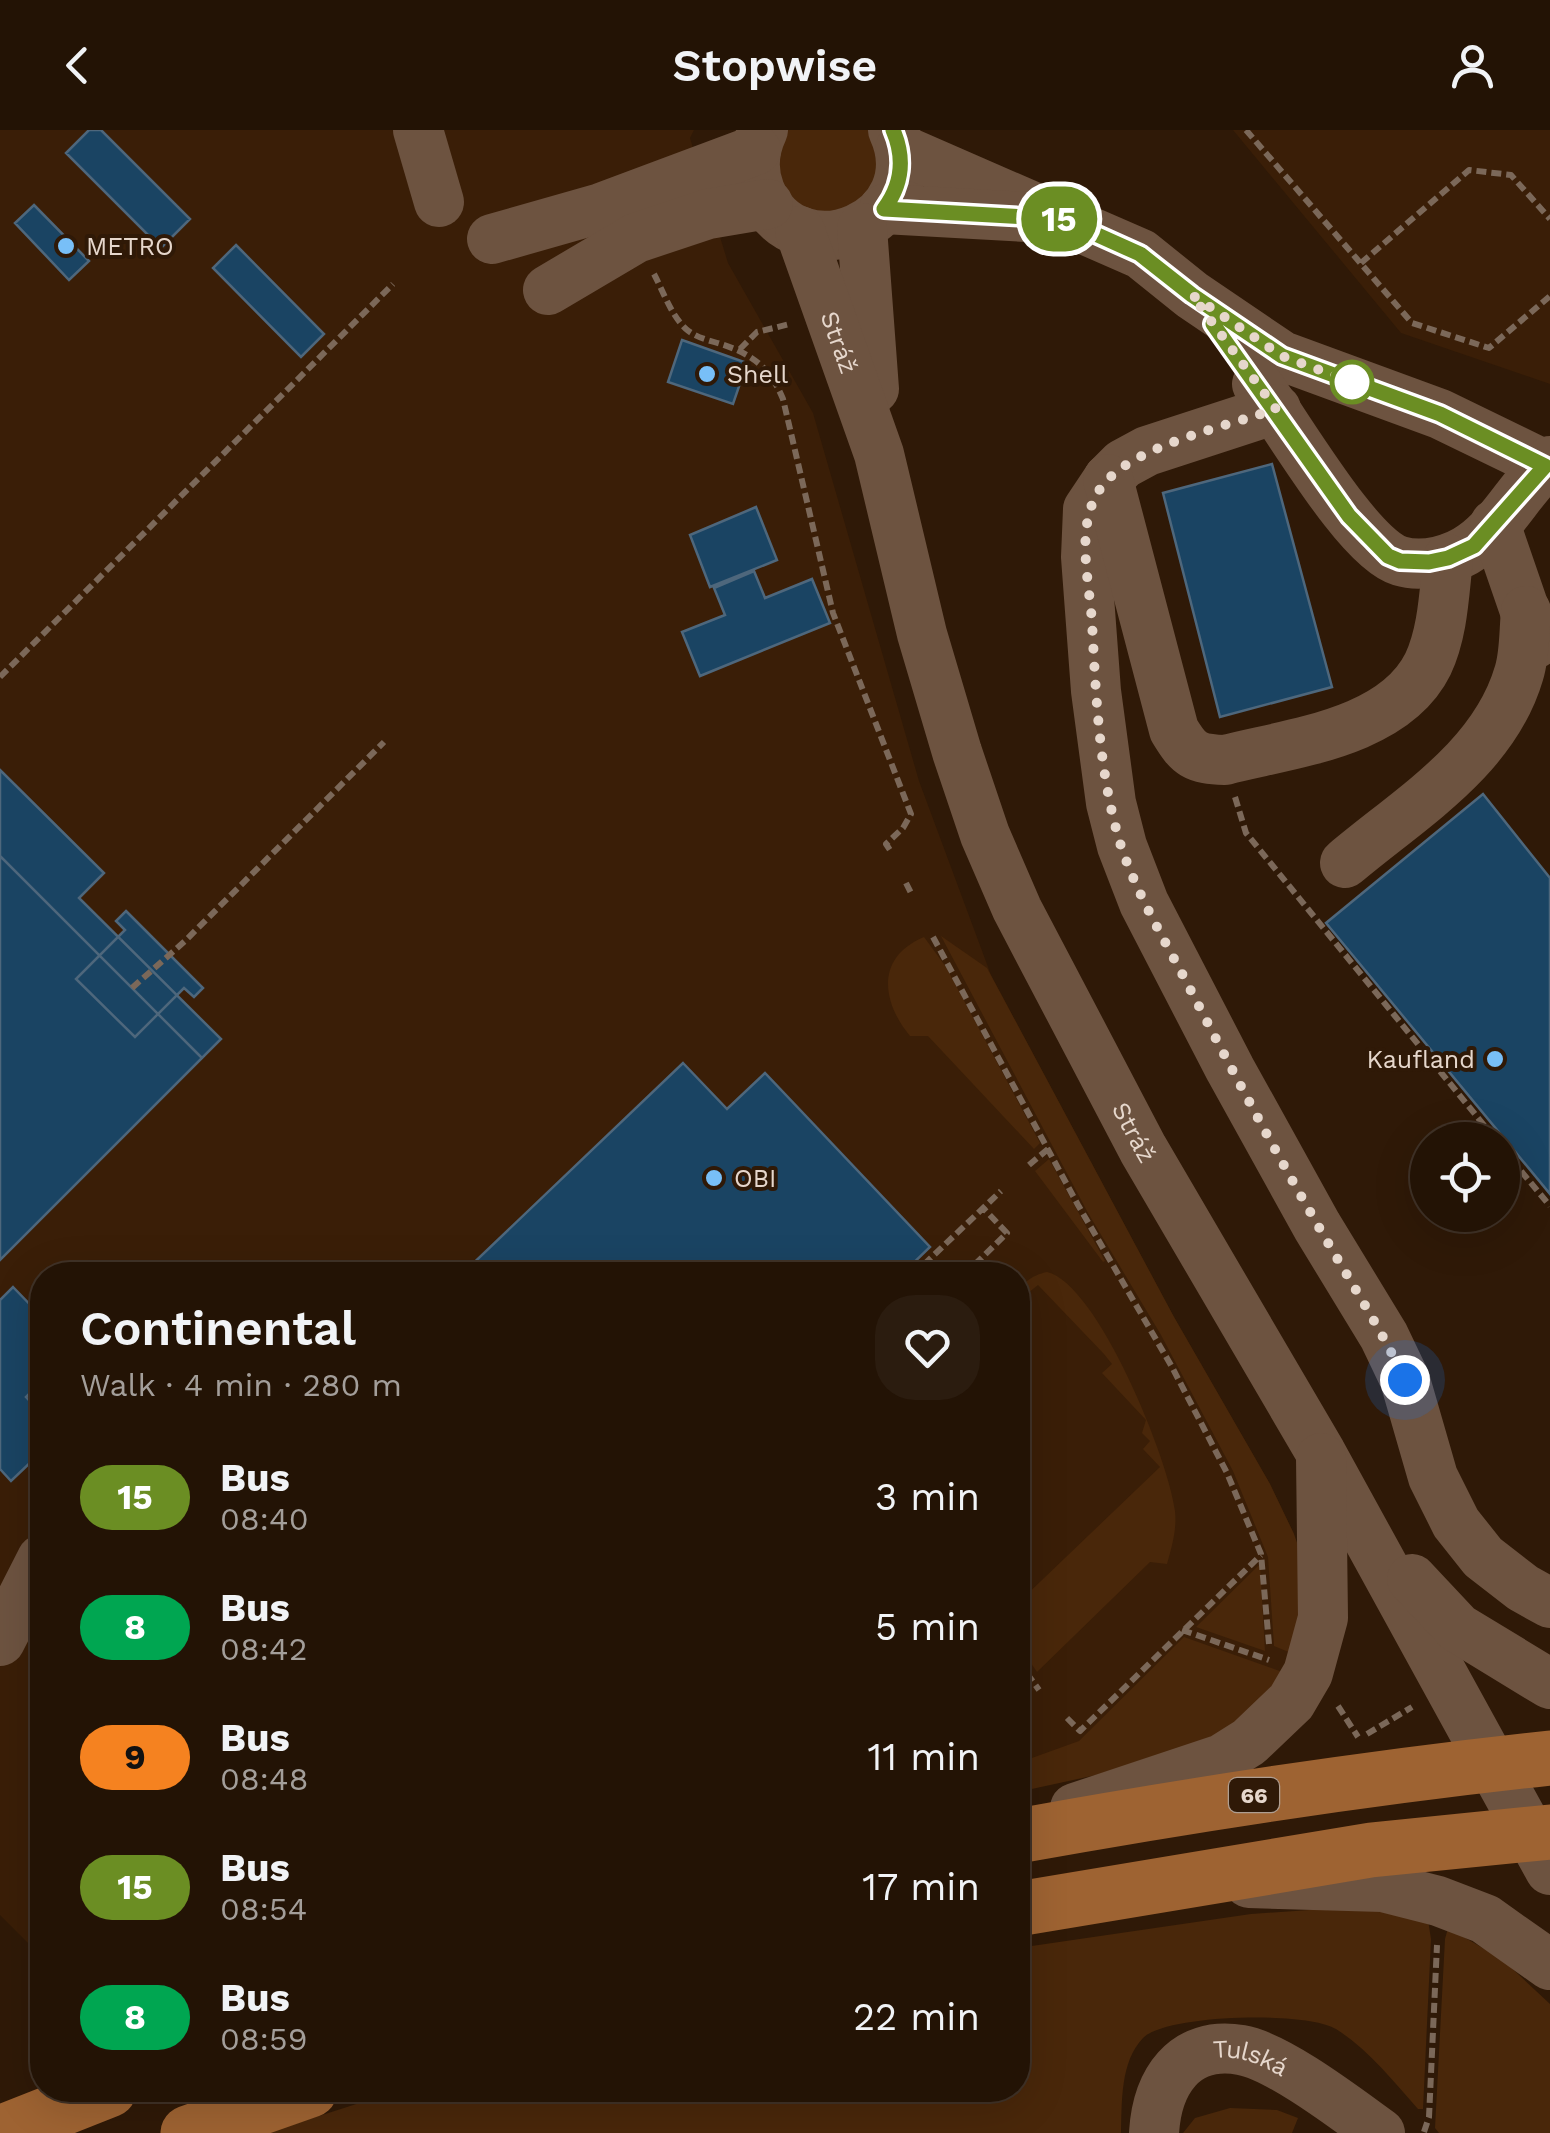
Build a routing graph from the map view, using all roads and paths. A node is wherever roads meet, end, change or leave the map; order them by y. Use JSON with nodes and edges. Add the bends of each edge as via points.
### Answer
{"nodes":[{"id":1,"x":418,"y":130,"type":"edge"},
{"id":2,"x":1246,"y":130,"type":"edge"},
{"id":3,"x":759,"y":140,"type":"edge"},
{"id":4,"x":896,"y":140,"type":"edge"},
{"id":5,"x":439,"y":202,"type":"dead end"},
{"id":6,"x":784,"y":217,"type":"junction"},
{"id":7,"x":873,"y":219,"type":"junction"},
{"id":8,"x":1062,"y":219,"type":"junction"},
{"id":9,"x":1550,"y":219,"type":"edge"},
{"id":10,"x":492,"y":239,"type":"dead end"},
{"id":11,"x":1361,"y":264,"type":"junction"},
{"id":12,"x":651,"y":267,"type":"dead end"},
{"id":13,"x":392,"y":284,"type":"dead end"},
{"id":14,"x":548,"y":290,"type":"dead end"},
{"id":15,"x":1192,"y":295,"type":"junction"},
{"id":16,"x":1550,"y":296,"type":"edge"},
{"id":17,"x":794,"y":324,"type":"dead end"},
{"id":18,"x":740,"y":349,"type":"junction"},
{"id":19,"x":1276,"y":409,"type":"junction"},
{"id":20,"x":879,"y":454,"type":"junction"},
{"id":21,"x":1547,"y":463,"type":"edge"},
{"id":22,"x":1108,"y":479,"type":"junction"},
{"id":23,"x":1495,"y":524,"type":"junction"},
{"id":24,"x":1448,"y":558,"type":"junction"},
{"id":25,"x":1526,"y":612,"type":"junction"},
{"id":26,"x":0,"y":677,"type":"edge"},
{"id":27,"x":1550,"y":685,"type":"edge"},
{"id":28,"x":384,"y":742,"type":"dead end"},
{"id":29,"x":1240,"y":812,"type":"dead end"},
{"id":30,"x":890,"y":850,"type":"dead end"},
{"id":31,"x":1345,"y":863,"type":"dead end"},
{"id":32,"x":906,"y":883,"type":"dead end"},
{"id":33,"x":912,"y":895,"type":"dead end"},
{"id":34,"x":932,"y":937,"type":"dead end"},
{"id":35,"x":132,"y":988,"type":"dead end"},
{"id":36,"x":1481,"y":1122,"type":"edge"},
{"id":37,"x":1048,"y":1148,"type":"junction"},
{"id":38,"x":1028,"y":1165,"type":"dead end"},
{"id":39,"x":1520,"y":1170,"type":"edge"},
{"id":40,"x":1000,"y":1191,"type":"dead end"},
{"id":41,"x":1550,"y":1206,"type":"edge"},
{"id":42,"x":983,"y":1208,"type":"junction"},
{"id":43,"x":927,"y":1262,"type":"edge"},
{"id":44,"x":977,"y":1262,"type":"edge"},
{"id":45,"x":1321,"y":1453,"type":"junction"},
{"id":46,"x":1262,"y":1554,"type":"junction"},
{"id":47,"x":30,"y":1582,"type":"edge"},
{"id":48,"x":1550,"y":1603,"type":"edge"},
{"id":49,"x":1182,"y":1630,"type":"junction"},
{"id":50,"x":0,"y":1641,"type":"edge"},
{"id":51,"x":1030,"y":1677,"type":"edge"},
{"id":52,"x":1550,"y":1684,"type":"edge"},
{"id":53,"x":1039,"y":1690,"type":"dead end"},
{"id":54,"x":1332,"y":1696,"type":"dead end"},
{"id":55,"x":1413,"y":1706,"type":"dead end"},
{"id":56,"x":1067,"y":1718,"type":"dead end"},
{"id":57,"x":1550,"y":1758,"type":"edge"},
{"id":58,"x":1492,"y":1764,"type":"junction"},
{"id":59,"x":1030,"y":1823,"type":"edge"},
{"id":60,"x":1030,"y":1834,"type":"edge"},
{"id":61,"x":1544,"y":1845,"type":"edge"},
{"id":62,"x":1184,"y":1879,"type":"junction"},
{"id":63,"x":1030,"y":1907,"type":"edge"},
{"id":64,"x":1437,"y":1940,"type":"dead end"},
{"id":65,"x":1550,"y":1965,"type":"edge"},
{"id":66,"x":79,"y":2102,"type":"edge"},
{"id":67,"x":276,"y":2102,"type":"edge"},
{"id":68,"x":0,"y":2133,"type":"edge"},
{"id":69,"x":188,"y":2133,"type":"edge"},
{"id":70,"x":1154,"y":2133,"type":"edge"},
{"id":71,"x":1380,"y":2133,"type":"edge"},
{"id":72,"x":1424,"y":2133,"type":"edge"}],
"edges":[{"from":1,"to":5,"type":"street"},
{"from":2,"to":11,"type":"path"},
{"from":3,"to":6,"type":"street","name":"Stráž","via":[[758,184]]},
{"from":3,"to":10,"type":"street","via":[[601,208]]},
{"from":4,"to":7,"type":"street","name":"Stráž","via":[[899,181]]},
{"from":4,"to":8,"type":"street"},
{"from":6,"to":7,"type":"street","via":[[827,236]]},
{"from":6,"to":14,"type":"street","via":[[708,214],[636,238]]},
{"from":6,"to":20,"type":"street","name":"Stráž"},
{"from":7,"to":8,"type":"street"},
{"from":7,"to":20,"type":"street","name":"Stráž"},
{"from":8,"to":15,"type":"street","via":[[1140,254]]},
{"from":9,"to":11,"type":"path","via":[[1512,175],[1469,170]]},
{"from":11,"to":16,"type":"path","via":[[1412,323],[1490,348]]},
{"from":12,"to":18,"type":"path","via":[[686,329]]},
{"from":13,"to":26,"type":"path"},
{"from":15,"to":19,"type":"street"},
{"from":15,"to":21,"type":"street","via":[[1282,356],[1440,414]]},
{"from":17,"to":18,"type":"path","via":[[757,332]]},
{"from":18,"to":30,"type":"path","via":[[767,370],[783,400],[833,614],[911,814],[886,844]]},
{"from":19,"to":22,"type":"street","via":[[1147,452]]},
{"from":19,"to":24,"type":"street","via":[[1349,516],[1388,556],[1414,563]]},
{"from":20,"to":45,"type":"street","name":"Stráž","via":[[956,752],[1017,908],[1143,1149]]},
{"from":21,"to":23,"type":"street"},
{"from":22,"to":24,"type":"street","via":[[1174,730],[1188,752],[1206,759],[1338,731],[1398,701],[1427,666],[1435,644]]},
{"from":22,"to":48,"type":"street","via":[[1088,510],[1086,557],[1111,803],[1144,903],[1317,1226],[1384,1336],[1456,1523],[1483,1557]]},
{"from":23,"to":24,"type":"street","via":[[1474,546]]},
{"from":23,"to":25,"type":"street"},
{"from":25,"to":27,"type":"street"},
{"from":25,"to":31,"type":"street","via":[[1521,668],[1492,732],[1471,758]]},
{"from":28,"to":35,"type":"path"},
{"from":29,"to":36,"type":"path","via":[[1246,833]]},
{"from":32,"to":33,"type":"path"},
{"from":34,"to":37,"type":"path"},
{"from":37,"to":38,"type":"path"},
{"from":37,"to":46,"type":"path","via":[[1196,1412]]},
{"from":39,"to":41,"type":"path"},
{"from":40,"to":42,"type":"path"},
{"from":42,"to":43,"type":"path"},
{"from":42,"to":44,"type":"path","via":[[1007,1233]]},
{"from":45,"to":52,"type":"street","via":[[1444,1617]]},
{"from":45,"to":58,"type":"street","name":"Stráž"},
{"from":45,"to":59,"type":"street","via":[[1323,1618],[1308,1673],[1291,1702],[1222,1759]]},
{"from":46,"to":49,"type":"path"},
{"from":46,"to":49,"type":"path","via":[[1270,1653],[1281,1661]]},
{"from":47,"to":50,"type":"street"},
{"from":49,"to":56,"type":"path","via":[[1080,1731]]},
{"from":51,"to":53,"type":"path"},
{"from":54,"to":55,"type":"path","via":[[1358,1739]]},
{"from":57,"to":58,"type":"main road","number":"66"},
{"from":58,"to":60,"type":"main road","number":"66","via":[[1212,1801]]},
{"from":58,"to":61,"type":"street","name":"Stráž"},
{"from":61,"to":62,"type":"main road","via":[[1371,1850]]},
{"from":62,"to":63,"type":"main road"},
{"from":62,"to":65,"type":"street","via":[[1382,1887],[1438,1900],[1485,1919]]},
{"from":64,"to":72,"type":"path"},
{"from":66,"to":68,"type":"main road"},
{"from":67,"to":69,"type":"main road"},
{"from":70,"to":71,"type":"street","name":"Tulská","via":[[1156,2107],[1175,2070],[1190,2058],[1232,2050],[1266,2059]]}]}
